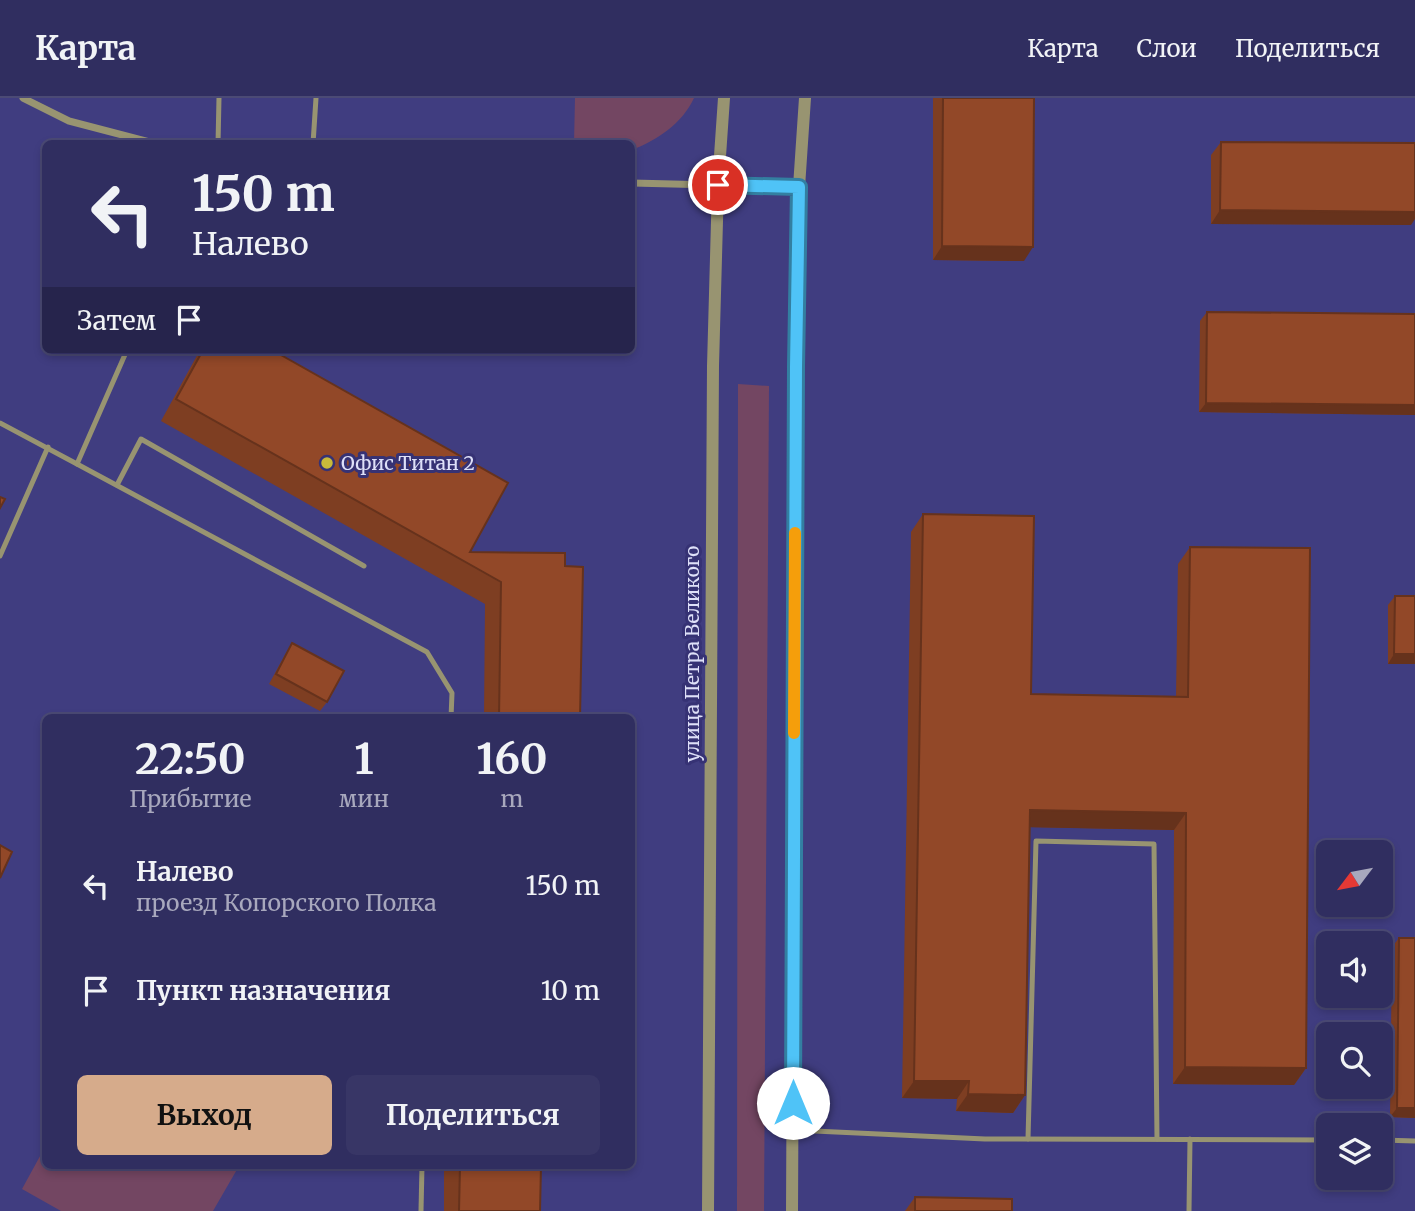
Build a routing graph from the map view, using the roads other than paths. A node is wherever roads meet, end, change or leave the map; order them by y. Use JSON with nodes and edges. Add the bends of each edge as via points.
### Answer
{"nodes":[{"id":1,"x":23,"y":98,"type":"edge"},
{"id":2,"x":219,"y":98,"type":"edge"},
{"id":3,"x":316,"y":98,"type":"edge"},
{"id":4,"x":724,"y":98,"type":"edge"},
{"id":5,"x":805,"y":98,"type":"edge"},
{"id":6,"x":142,"y":140,"type":"edge"},
{"id":7,"x":218,"y":140,"type":"edge"},
{"id":8,"x":313,"y":140,"type":"edge"},
{"id":9,"x":635,"y":183,"type":"edge"},
{"id":10,"x":718,"y":185,"type":"junction"},
{"id":11,"x":799,"y":187,"type":"junction"},
{"id":12,"x":125,"y":354,"type":"edge"},
{"id":13,"x":0,"y":423,"type":"edge"},
{"id":14,"x":48,"y":447,"type":"junction"},
{"id":15,"x":77,"y":464,"type":"junction"},
{"id":16,"x":117,"y":485,"type":"junction"},
{"id":17,"x":0,"y":556,"type":"edge"},
{"id":18,"x":364,"y":566,"type":"dead end"},
{"id":19,"x":451,"y":714,"type":"edge"},
{"id":20,"x":793,"y":1130,"type":"junction"},
{"id":21,"x":1028,"y":1139,"type":"junction"},
{"id":22,"x":1157,"y":1139,"type":"junction"},
{"id":23,"x":1190,"y":1139,"type":"junction"},
{"id":24,"x":1316,"y":1140,"type":"edge"},
{"id":25,"x":1393,"y":1140,"type":"edge"},
{"id":26,"x":1415,"y":1141,"type":"edge"},
{"id":27,"x":422,"y":1169,"type":"edge"},
{"id":28,"x":421,"y":1211,"type":"edge"},
{"id":29,"x":708,"y":1211,"type":"edge"},
{"id":30,"x":792,"y":1211,"type":"edge"},
{"id":31,"x":1189,"y":1211,"type":"edge"}],
"edges":[{"from":1,"to":6,"type":"street","via":[[69,121]]},
{"from":2,"to":7,"type":"lane"},
{"from":3,"to":8,"type":"lane"},
{"from":4,"to":10,"type":"street","name":"улица Петра Великого"},
{"from":5,"to":11,"type":"street"},
{"from":9,"to":10,"type":"street"},
{"from":10,"to":11,"type":"street"},
{"from":10,"to":29,"type":"street","name":"улица Петра Великого"},
{"from":11,"to":20,"type":"street"},
{"from":12,"to":15,"type":"lane"},
{"from":13,"to":14,"type":"lane"},
{"from":14,"to":15,"type":"lane"},
{"from":14,"to":17,"type":"lane"},
{"from":15,"to":16,"type":"lane"},
{"from":16,"to":18,"type":"lane","via":[[141,439]]},
{"from":16,"to":19,"type":"lane","via":[[427,652],[452,693]]},
{"from":20,"to":21,"type":"lane"},
{"from":20,"to":30,"type":"street"},
{"from":21,"to":22,"type":"lane"},
{"from":21,"to":22,"type":"lane","via":[[1036,841],[1154,844]]},
{"from":22,"to":23,"type":"lane"},
{"from":23,"to":24,"type":"lane"},
{"from":23,"to":31,"type":"lane"},
{"from":25,"to":26,"type":"lane"},
{"from":27,"to":28,"type":"lane"}]}
